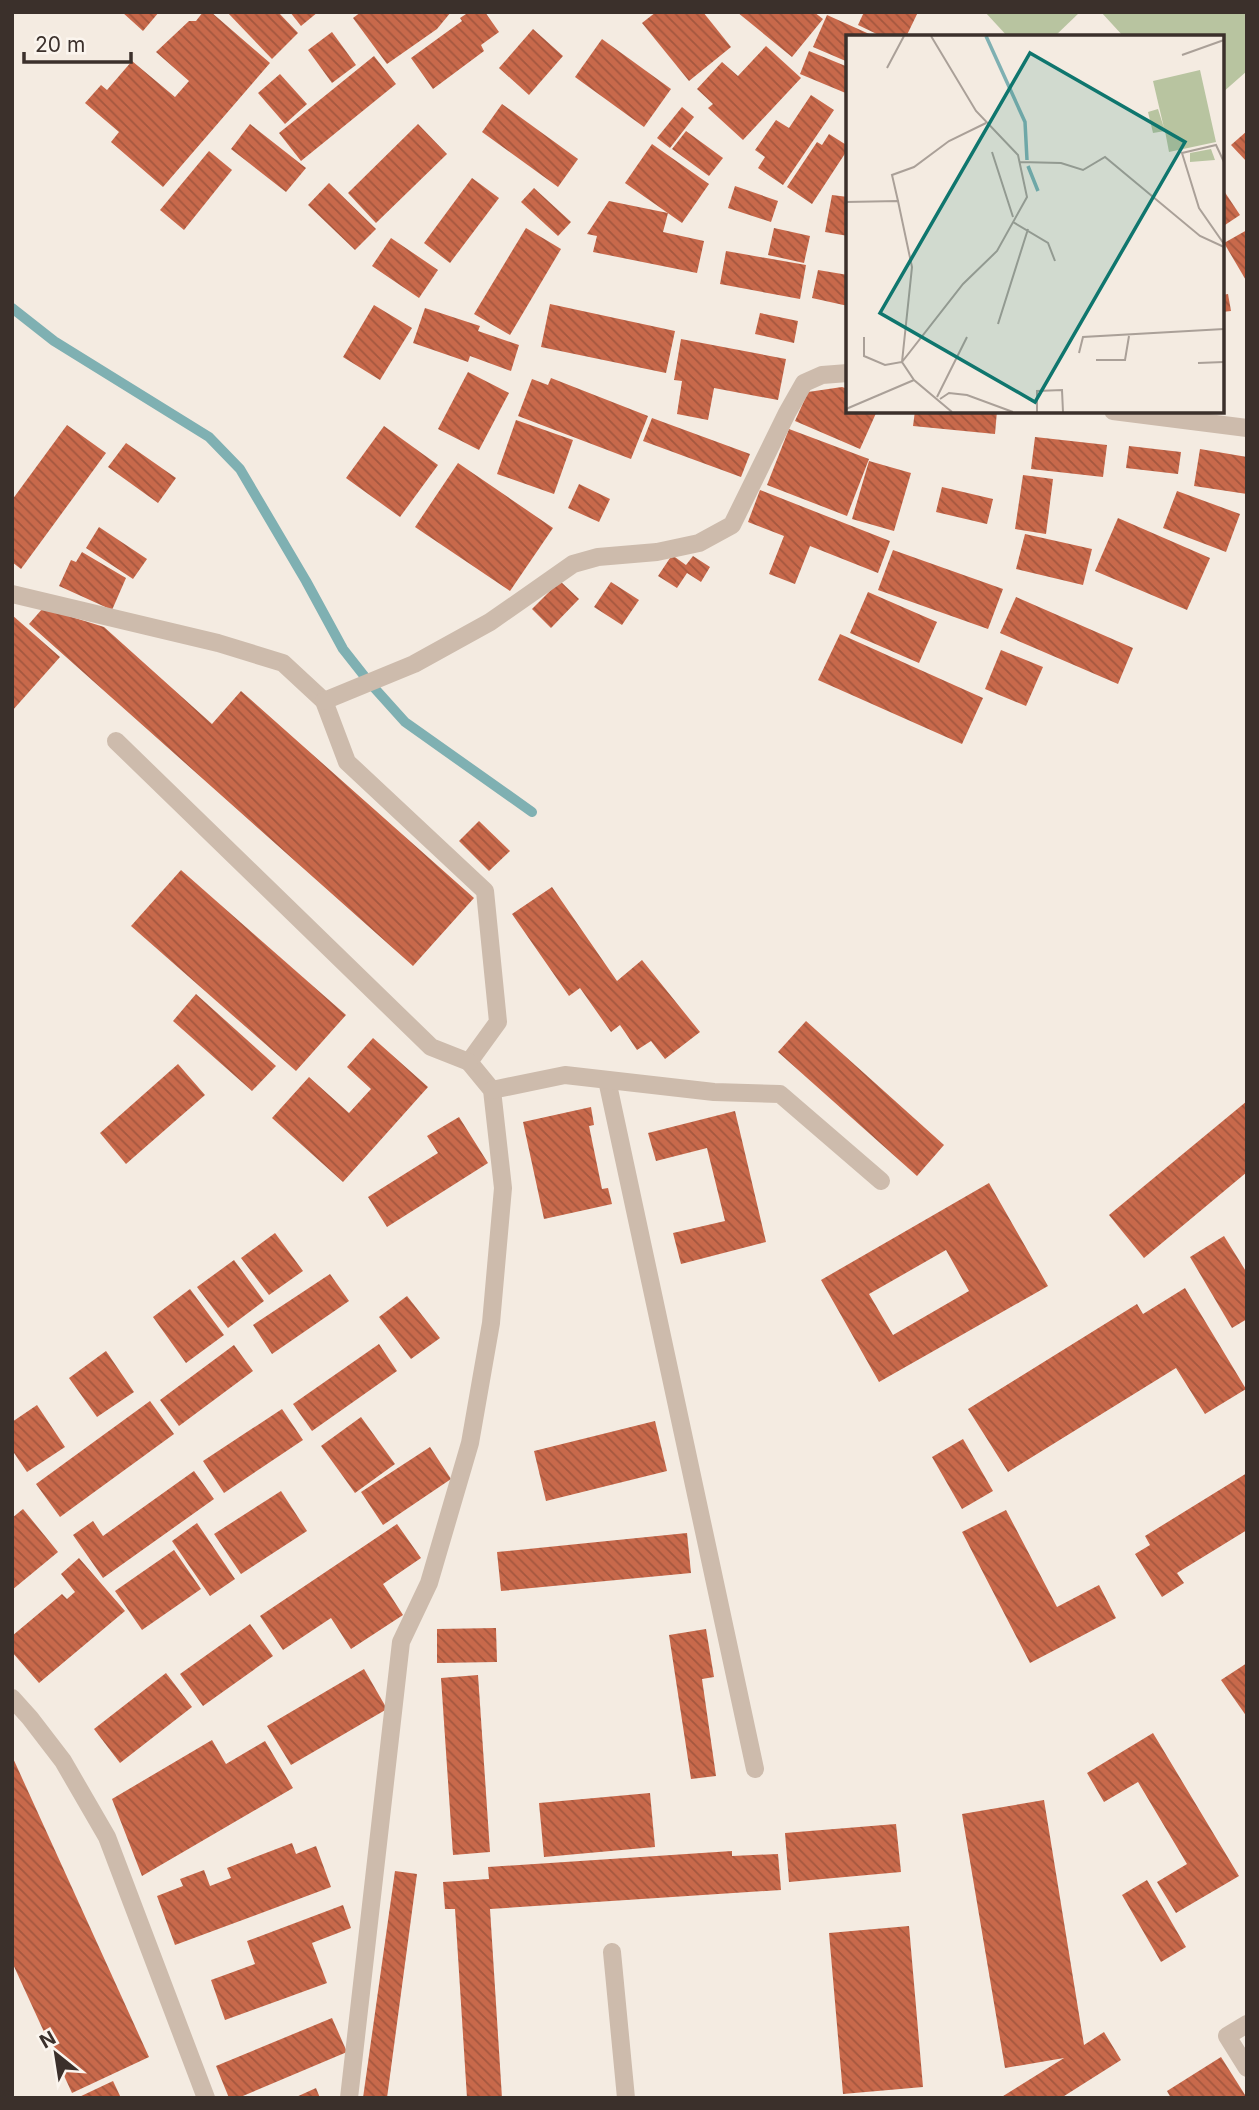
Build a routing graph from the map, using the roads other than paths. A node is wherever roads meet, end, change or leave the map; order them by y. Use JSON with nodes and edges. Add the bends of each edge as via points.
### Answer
{"nodes":[{"id":1,"x":846,"y":373,"type":"edge"},
{"id":2,"x":1129,"y":413,"type":"edge"},
{"id":3,"x":1247,"y":428,"type":"edge"},
{"id":4,"x":12,"y":594,"type":"edge"},
{"id":5,"x":324,"y":701,"type":"junction"},
{"id":6,"x":116,"y":741,"type":"dead end"},
{"id":7,"x":469,"y":1062,"type":"junction"},
{"id":8,"x":607,"y":1080,"type":"junction"},
{"id":9,"x":492,"y":1090,"type":"junction"},
{"id":10,"x":881,"y":1181,"type":"dead end"},
{"id":11,"x":12,"y":1698,"type":"edge"},
{"id":12,"x":755,"y":1769,"type":"dead end"},
{"id":13,"x":612,"y":1952,"type":"dead end"},
{"id":14,"x":1247,"y":2024,"type":"edge"},
{"id":15,"x":1247,"y":2067,"type":"edge"},
{"id":16,"x":206,"y":2098,"type":"edge"},
{"id":17,"x":349,"y":2098,"type":"edge"},
{"id":18,"x":626,"y":2098,"type":"edge"}],
"edges":[{"from":1,"to":5,"type":"street","via":[[822,375],[804,383],[732,525],[699,543],[573,564],[490,622],[414,664]]},
{"from":2,"to":3,"type":"street"},
{"from":4,"to":5,"type":"street","via":[[218,643],[282,663]]},
{"from":5,"to":7,"type":"street","via":[[347,762],[485,891],[498,1022]]},
{"from":6,"to":7,"type":"street","via":[[431,1047]]},
{"from":7,"to":9,"type":"street"},
{"from":8,"to":9,"type":"street","via":[[565,1075]]},
{"from":8,"to":10,"type":"street","via":[[780,1094]]},
{"from":8,"to":12,"type":"street"},
{"from":9,"to":17,"type":"street","via":[[503,1188],[491,1323],[470,1443],[429,1583],[401,1642]]},
{"from":11,"to":16,"type":"street","via":[[63,1761],[107,1836]]},
{"from":13,"to":18,"type":"street"},
{"from":14,"to":15,"type":"street","via":[[1227,2036]]}]}
